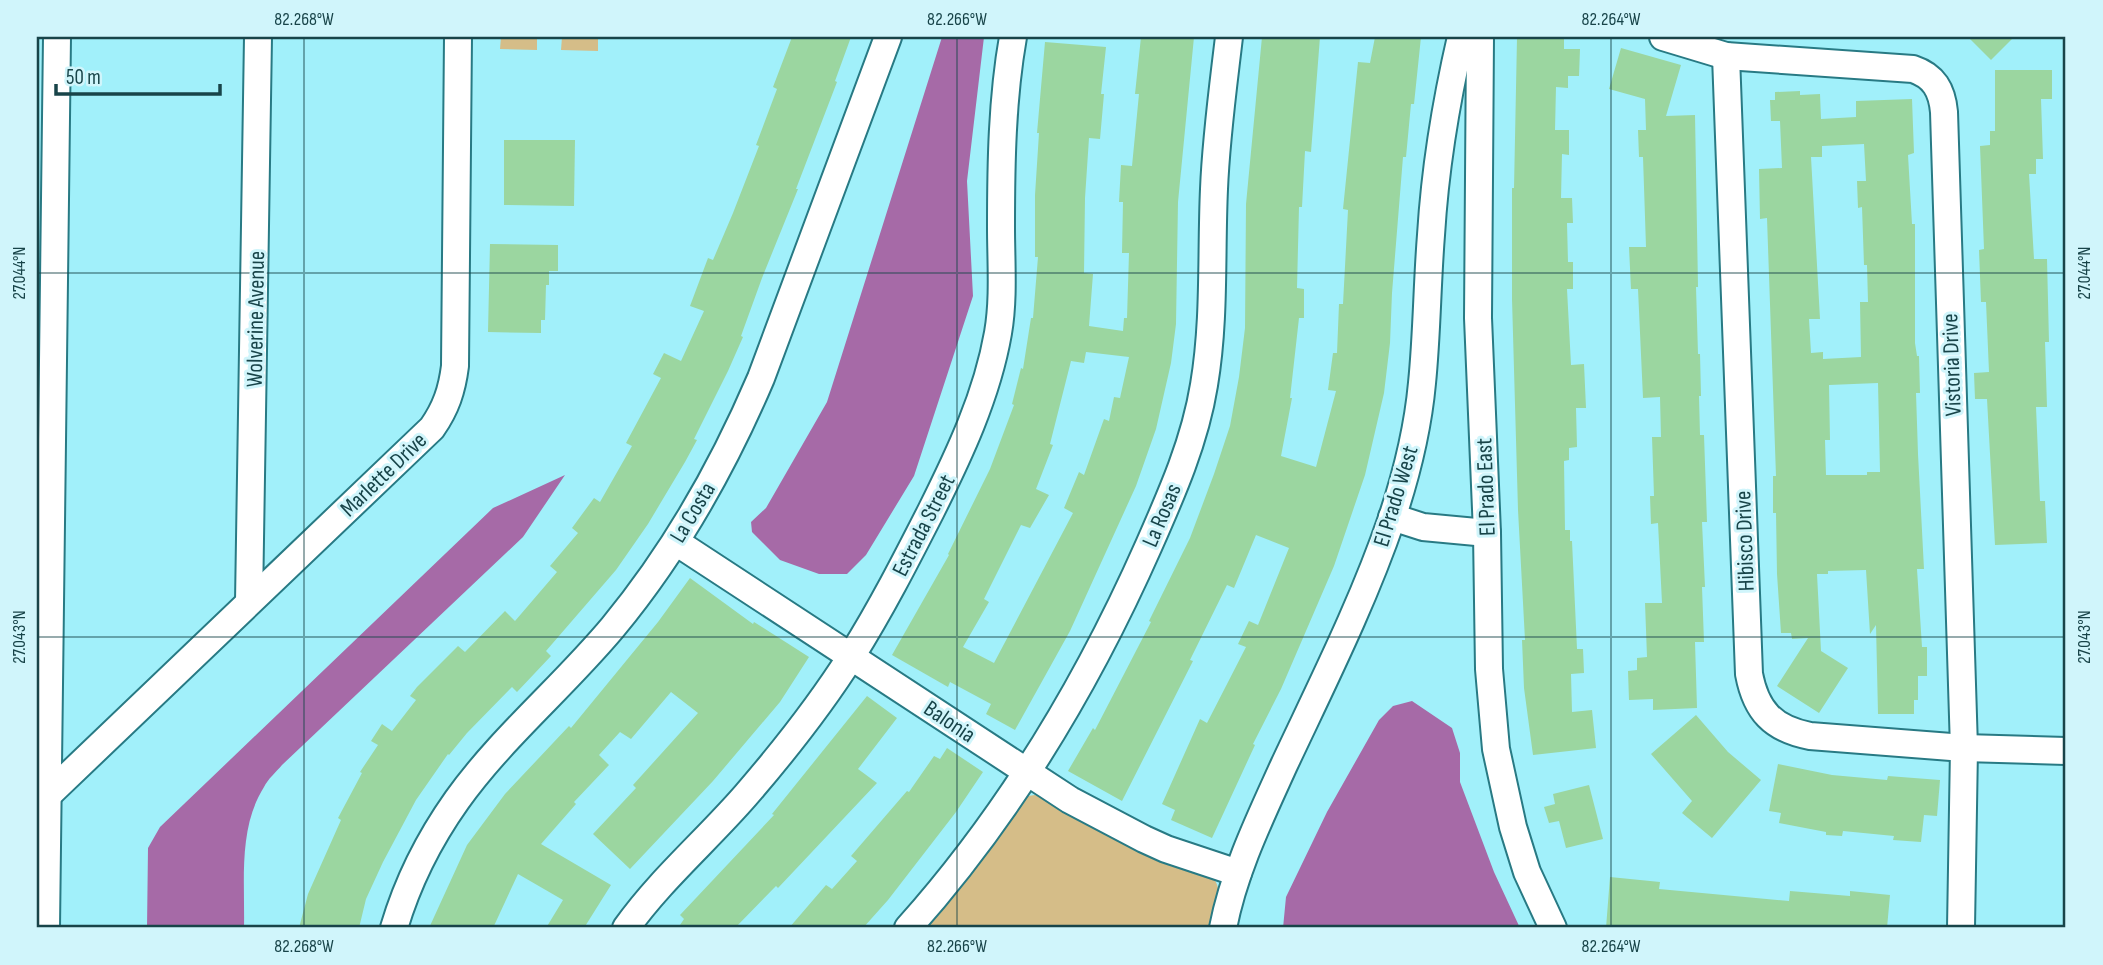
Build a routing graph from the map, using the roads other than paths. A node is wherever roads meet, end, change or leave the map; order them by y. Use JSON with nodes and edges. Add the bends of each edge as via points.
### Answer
{"nodes":[{"id":1,"x":57,"y":37,"type":"edge"},
{"id":2,"x":258,"y":37,"type":"edge"},
{"id":3,"x":458,"y":37,"type":"edge"},
{"id":4,"x":888,"y":37,"type":"edge"},
{"id":5,"x":1013,"y":37,"type":"edge"},
{"id":6,"x":1229,"y":37,"type":"edge"},
{"id":7,"x":1461,"y":37,"type":"edge"},
{"id":8,"x":1480,"y":37,"type":"edge"},
{"id":9,"x":1663,"y":37,"type":"edge"},
{"id":10,"x":1726,"y":56,"type":"junction"},
{"id":11,"x":1392,"y":517,"type":"junction"},
{"id":12,"x":1487,"y":533,"type":"junction"},
{"id":13,"x":676,"y":542,"type":"junction"},
{"id":14,"x":249,"y":602,"type":"junction"},
{"id":15,"x":851,"y":656,"type":"junction"},
{"id":16,"x":43,"y":708,"type":"edge"},
{"id":17,"x":1964,"y":748,"type":"junction"},
{"id":18,"x":2066,"y":751,"type":"edge"},
{"id":19,"x":1027,"y":773,"type":"junction"},
{"id":20,"x":48,"y":795,"type":"junction"},
{"id":21,"x":1238,"y":873,"type":"junction"},
{"id":22,"x":46,"y":928,"type":"edge"},
{"id":23,"x":394,"y":928,"type":"edge"},
{"id":24,"x":626,"y":928,"type":"edge"},
{"id":25,"x":908,"y":928,"type":"edge"},
{"id":26,"x":1223,"y":928,"type":"edge"},
{"id":27,"x":1553,"y":928,"type":"edge"},
{"id":28,"x":1961,"y":928,"type":"edge"}],
"edges":[{"from":1,"to":16,"type":"street"},
{"from":2,"to":14,"type":"street","name":"Wolverine Avenue"},
{"from":3,"to":14,"type":"street","name":"Marlette Drive","via":[[455,366],[450,395],[432,428]]},
{"from":4,"to":13,"type":"street","name":"La Costa","via":[[761,378],[739,429]]},
{"from":5,"to":15,"type":"street","name":"Estrada Street","via":[[1001,180],[1002,301],[991,366],[950,474]]},
{"from":6,"to":19,"type":"street","name":"La Rosas","via":[[1214,189],[1208,356],[1196,420],[1139,568],[1074,695]]},
{"from":7,"to":11,"type":"street","name":"El Prado West","via":[[1437,172],[1422,386]]},
{"from":8,"to":12,"type":"street","name":"El Prado East","via":[[1478,318]]},
{"from":9,"to":10,"type":"street","name":"Vistoria Drive"},
{"from":10,"to":17,"type":"street","name":"Hibisco Drive","via":[[1749,674],[1755,697],[1776,724],[1798,734]]},
{"from":10,"to":17,"type":"street","name":"Vistoria Drive","via":[[1913,69],[1930,77],[1940,92]]},
{"from":11,"to":12,"type":"street","via":[[1423,527]]},
{"from":11,"to":21,"type":"street","name":"El Prado West","via":[[1353,617]]},
{"from":12,"to":27,"type":"street","name":"El Prado East","via":[[1489,669],[1501,774],[1527,872]]},
{"from":13,"to":15,"type":"street","name":"Balonia"},
{"from":13,"to":23,"type":"street","name":"La Costa","via":[[581,664],[456,801],[421,861]]},
{"from":14,"to":20,"type":"street","name":"Marlette Drive"},
{"from":15,"to":19,"type":"street","name":"Balonia"},
{"from":15,"to":24,"type":"street","name":"Estrada Street","via":[[747,793]]},
{"from":16,"to":20,"type":"street"},
{"from":17,"to":18,"type":"street","name":"Hibisco Drive"},
{"from":17,"to":28,"type":"street","name":"Vistoria Drive"},
{"from":19,"to":21,"type":"street","name":"Balonia","via":[[1125,831]]},
{"from":19,"to":25,"type":"street","name":"La Rosas"},
{"from":20,"to":22,"type":"street"},
{"from":21,"to":26,"type":"street","name":"El Prado West"}]}
